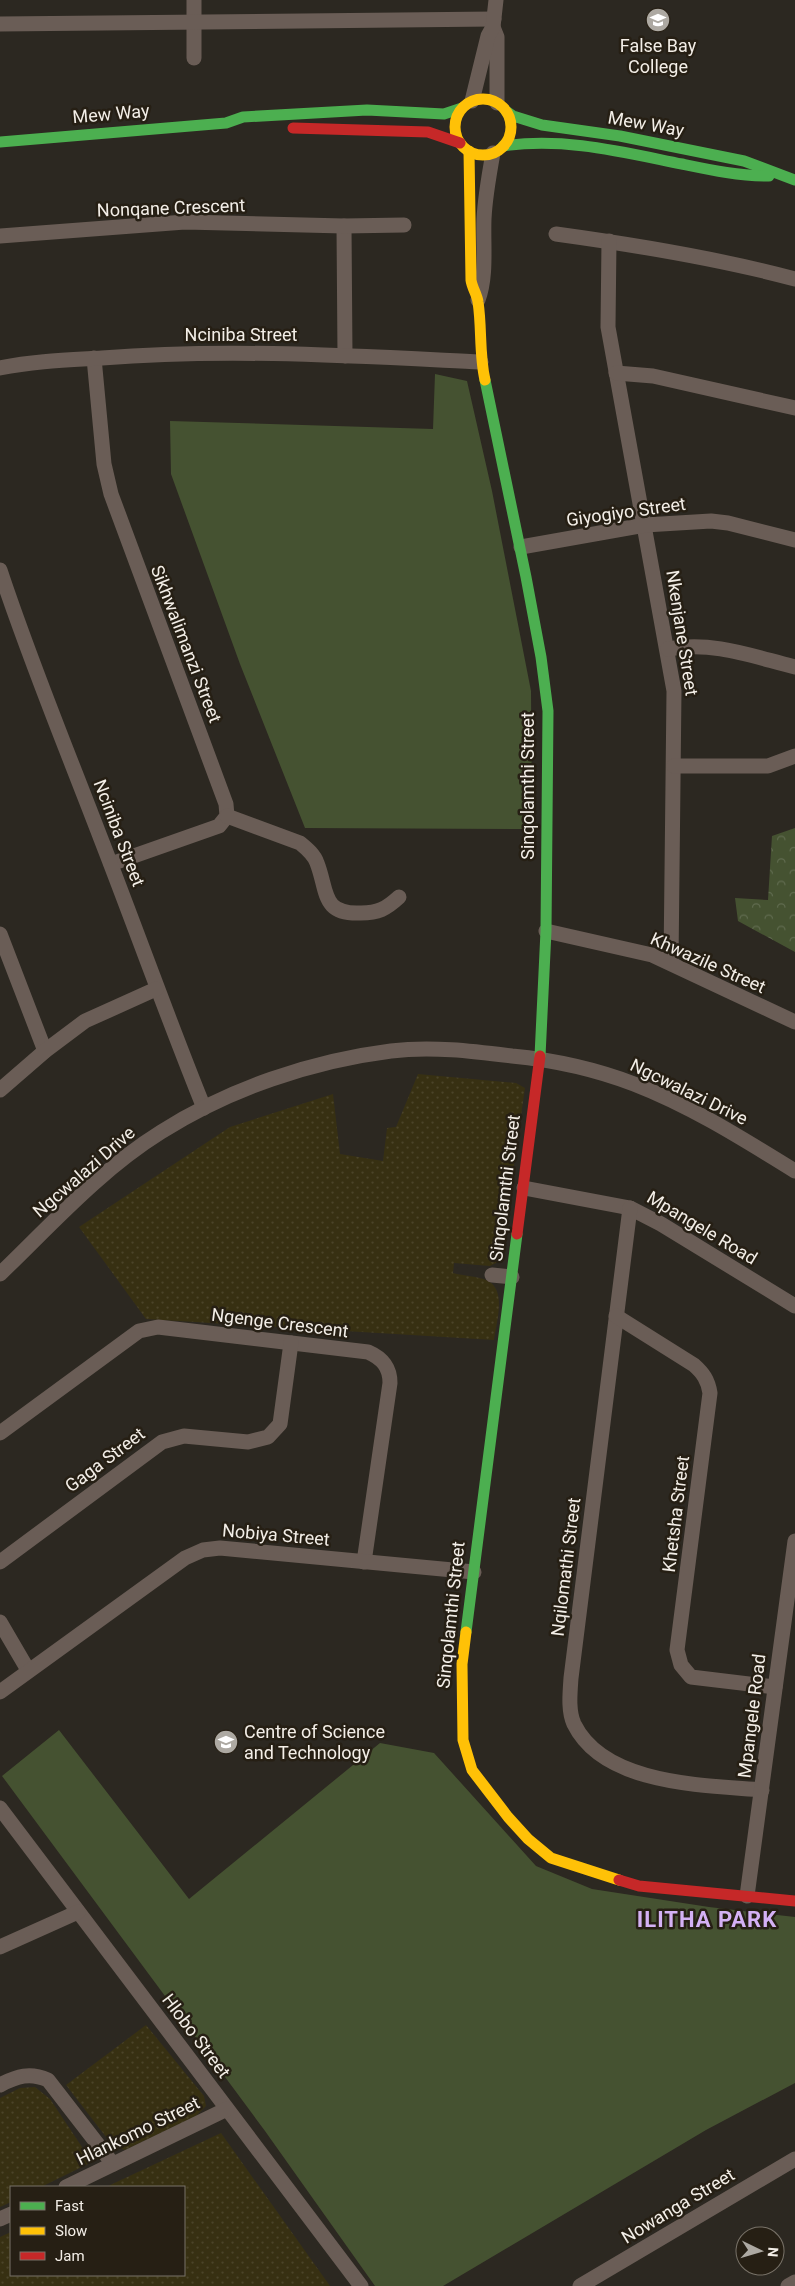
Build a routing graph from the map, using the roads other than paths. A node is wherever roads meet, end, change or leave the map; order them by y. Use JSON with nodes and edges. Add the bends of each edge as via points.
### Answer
{"nodes":[{"id":1,"x":194,"y":0,"type":"edge"},
{"id":2,"x":496,"y":0,"type":"edge"},
{"id":3,"x":194,"y":22,"type":"junction"},
{"id":4,"x":494,"y":23,"type":"junction"},
{"id":5,"x":0,"y":24,"type":"edge"},
{"id":6,"x":194,"y":58,"type":"dead end"},
{"id":7,"x":467,"y":105,"type":"junction"},
{"id":8,"x":501,"y":107,"type":"junction"},
{"id":9,"x":226,"y":123,"type":"junction"},
{"id":10,"x":258,"y":128,"type":"dead end"},
{"id":11,"x":278,"y":128,"type":"dead end"},
{"id":12,"x":0,"y":142,"type":"edge"},
{"id":13,"x":460,"y":143,"type":"junction"},
{"id":14,"x":498,"y":149,"type":"junction"},
{"id":15,"x":469,"y":151,"type":"junction"},
{"id":16,"x":780,"y":176,"type":"junction"},
{"id":17,"x":795,"y":180,"type":"edge"},
{"id":18,"x":404,"y":224,"type":"dead end"},
{"id":19,"x":344,"y":226,"type":"junction"},
{"id":20,"x":556,"y":234,"type":"dead end"},
{"id":21,"x":0,"y":236,"type":"edge"},
{"id":22,"x":609,"y":241,"type":"junction"},
{"id":23,"x":795,"y":279,"type":"edge"},
{"id":24,"x":478,"y":300,"type":"junction"},
{"id":25,"x":345,"y":356,"type":"junction"},
{"id":26,"x":94,"y":358,"type":"junction"},
{"id":27,"x":481,"y":362,"type":"junction"},
{"id":28,"x":0,"y":368,"type":"edge"},
{"id":29,"x":616,"y":373,"type":"junction"},
{"id":30,"x":795,"y":408,"type":"edge"},
{"id":31,"x":645,"y":525,"type":"junction"},
{"id":32,"x":795,"y":540,"type":"edge"},
{"id":33,"x":521,"y":547,"type":"junction"},
{"id":34,"x":0,"y":570,"type":"edge"},
{"id":35,"x":668,"y":649,"type":"junction"},
{"id":36,"x":795,"y":667,"type":"edge"},
{"id":37,"x":795,"y":756,"type":"edge"},
{"id":38,"x":674,"y":766,"type":"junction"},
{"id":39,"x":226,"y":816,"type":"junction"},
{"id":40,"x":111,"y":864,"type":"junction"},
{"id":41,"x":399,"y":897,"type":"dead end"},
{"id":42,"x":546,"y":931,"type":"junction"},
{"id":43,"x":0,"y":934,"type":"edge"},
{"id":44,"x":671,"y":963,"type":"junction"},
{"id":45,"x":156,"y":989,"type":"junction"},
{"id":46,"x":795,"y":1022,"type":"edge"},
{"id":47,"x":45,"y":1052,"type":"junction"},
{"id":48,"x":540,"y":1059,"type":"junction"},
{"id":49,"x":0,"y":1090,"type":"edge"},
{"id":50,"x":204,"y":1108,"type":"junction"},
{"id":51,"x":795,"y":1171,"type":"edge"},
{"id":52,"x":524,"y":1188,"type":"junction"},
{"id":53,"x":630,"y":1208,"type":"junction"},
{"id":54,"x":0,"y":1274,"type":"edge"},
{"id":55,"x":492,"y":1275,"type":"dead end"},
{"id":56,"x":512,"y":1277,"type":"junction"},
{"id":57,"x":795,"y":1306,"type":"edge"},
{"id":58,"x":616,"y":1316,"type":"junction"},
{"id":59,"x":291,"y":1342,"type":"junction"},
{"id":60,"x":0,"y":1433,"type":"edge"},
{"id":61,"x":795,"y":1541,"type":"edge"},
{"id":62,"x":0,"y":1562,"type":"edge"},
{"id":63,"x":364,"y":1562,"type":"junction"},
{"id":64,"x":474,"y":1572,"type":"junction"},
{"id":65,"x":0,"y":1622,"type":"edge"},
{"id":66,"x":28,"y":1670,"type":"junction"},
{"id":67,"x":775,"y":1687,"type":"junction"},
{"id":68,"x":0,"y":1692,"type":"edge"},
{"id":69,"x":762,"y":1790,"type":"junction"},
{"id":70,"x":0,"y":1808,"type":"edge"},
{"id":71,"x":748,"y":1896,"type":"junction"},
{"id":72,"x":795,"y":1901,"type":"edge"},
{"id":73,"x":78,"y":1912,"type":"junction"},
{"id":74,"x":0,"y":1947,"type":"edge"},
{"id":75,"x":0,"y":2085,"type":"edge"},
{"id":76,"x":227,"y":2109,"type":"junction"},
{"id":77,"x":795,"y":2159,"type":"edge"},
{"id":78,"x":113,"y":2164,"type":"junction"},
{"id":79,"x":68,"y":2186,"type":"edge"},
{"id":80,"x":795,"y":2282,"type":"edge"},
{"id":81,"x":361,"y":2286,"type":"edge"},
{"id":82,"x":580,"y":2286,"type":"edge"},
{"id":83,"x":788,"y":2286,"type":"edge"}],
"edges":[{"from":1,"to":3,"type":"street"},
{"from":2,"to":4,"type":"street"},
{"from":3,"to":4,"type":"street"},
{"from":3,"to":5,"type":"street"},
{"from":3,"to":6,"type":"street"},
{"from":4,"to":7,"type":"street"},
{"from":4,"to":8,"type":"street"},
{"from":7,"to":8,"type":"street","name":"Mew Way","via":[[485,99]]},
{"from":7,"to":9,"type":"street","name":"Mew Way","via":[[444,114],[367,110],[243,117]]},
{"from":7,"to":13,"type":"street","via":[[455,125]]},
{"from":8,"to":14,"type":"street","via":[[511,130]]},
{"from":8,"to":16,"type":"street","name":"Mew Way","via":[[513,116],[542,125],[620,136],[744,161]]},
{"from":9,"to":10,"type":"street","name":"Mew Way","via":[[234,127]]},
{"from":9,"to":12,"type":"street","name":"Mew Way"},
{"from":11,"to":13,"type":"street","via":[[428,132]]},
{"from":13,"to":15,"type":"street"},
{"from":14,"to":15,"type":"street","name":"Mew Way","via":[[481,155]]},
{"from":14,"to":16,"type":"street","name":"Mew Way","via":[[528,142],[558,142],[737,176]]},
{"from":14,"to":24,"type":"street","name":"Sinqolamthi Street","via":[[487,185],[483,288]]},
{"from":15,"to":24,"type":"street","name":"Sinqolamthi Street","via":[[471,280]]},
{"from":16,"to":17,"type":"street","name":"Mew Way"},
{"from":18,"to":19,"type":"street","name":"Nonqane Crescent"},
{"from":19,"to":21,"type":"street","name":"Nonqane Crescent","via":[[185,222]]},
{"from":19,"to":25,"type":"street"},
{"from":20,"to":22,"type":"street"},
{"from":22,"to":23,"type":"street"},
{"from":22,"to":29,"type":"street","name":"Nkenjane Street","via":[[608,327]]},
{"from":24,"to":27,"type":"street","name":"Sinqolamthi Street"},
{"from":25,"to":26,"type":"street","name":"Nciniba Street","via":[[201,353]]},
{"from":25,"to":27,"type":"street","name":"Nciniba Street"},
{"from":26,"to":28,"type":"street","name":"Nciniba Street"},
{"from":26,"to":39,"type":"street","name":"Sikhwalimanzi Street","via":[[104,464],[111,494],[211,761],[226,804]]},
{"from":27,"to":33,"type":"street","name":"Sinqolamthi Street"},
{"from":29,"to":30,"type":"street","via":[[653,376]]},
{"from":29,"to":31,"type":"street","name":"Nkenjane Street"},
{"from":31,"to":32,"type":"street","name":"Giyogiyo Street","via":[[710,521]]},
{"from":31,"to":33,"type":"street","name":"Giyogiyo Street"},
{"from":31,"to":35,"type":"street","name":"Nkenjane Street"},
{"from":33,"to":42,"type":"street","name":"Sinqolamthi Street","via":[[548,712]]},
{"from":34,"to":40,"type":"street","name":"Nciniba Street"},
{"from":35,"to":36,"type":"street","via":[[715,646]]},
{"from":35,"to":38,"type":"street","name":"Nkenjane Street","via":[[674,691]]},
{"from":37,"to":38,"type":"street","via":[[768,766]]},
{"from":38,"to":44,"type":"street","name":"Nkenjane Street"},
{"from":39,"to":40,"type":"street","via":[[219,826]]},
{"from":39,"to":41,"type":"street","via":[[300,843],[309,850],[317,862],[328,900],[341,912],[380,912]]},
{"from":40,"to":45,"type":"street","name":"Nciniba Street"},
{"from":42,"to":44,"type":"street","name":"Khwazile Street","via":[[652,955]]},
{"from":42,"to":48,"type":"street","name":"Sinqolamthi Street"},
{"from":43,"to":47,"type":"street"},
{"from":44,"to":46,"type":"street","name":"Khwazile Street"},
{"from":45,"to":47,"type":"street","via":[[85,1021]]},
{"from":45,"to":50,"type":"street","name":"Nciniba Street"},
{"from":47,"to":49,"type":"street"},
{"from":48,"to":50,"type":"street","name":"Ngcwalazi Drive","via":[[469,1051],[393,1051],[291,1072]]},
{"from":48,"to":51,"type":"street","name":"Ngcwalazi Drive","via":[[634,1083],[734,1133]]},
{"from":48,"to":52,"type":"street","name":"Sinqolamthi Street"},
{"from":50,"to":54,"type":"street","name":"Ngcwalazi Drive","via":[[121,1160]]},
{"from":52,"to":53,"type":"street","name":"Mpangele Road"},
{"from":52,"to":56,"type":"street","name":"Sinqolamthi Street"},
{"from":53,"to":57,"type":"street","name":"Mpangele Road"},
{"from":53,"to":58,"type":"street","name":"Nqilomathi Street"},
{"from":55,"to":56,"type":"street","name":"Sinqolamthi Street"},
{"from":56,"to":64,"type":"street","name":"Sinqolamthi Street"},
{"from":58,"to":67,"type":"street","name":"Khetsha Street","via":[[694,1365],[709,1385],[677,1650],[681,1665],[691,1677]]},
{"from":58,"to":69,"type":"street","name":"Nqilomathi Street","via":[[571,1678],[570,1702],[574,1723],[606,1760],[671,1782]]},
{"from":59,"to":60,"type":"street","name":"Ngenge Crescent","via":[[158,1327],[139,1331]]},
{"from":59,"to":62,"type":"street","name":"Gaga Street","via":[[280,1424],[268,1437],[248,1442],[184,1436],[162,1442]]},
{"from":59,"to":63,"type":"street","name":"Ngenge Crescent","via":[[368,1352],[381,1359],[388,1369],[390,1383]]},
{"from":61,"to":67,"type":"street","name":"Mpangele Road"},
{"from":63,"to":64,"type":"street","name":"Nobiya Street"},
{"from":63,"to":66,"type":"street","name":"Nobiya Street","via":[[220,1548],[203,1550],[186,1558]]},
{"from":64,"to":71,"type":"street","name":"Sinqolamthi Street","via":[[462,1664],[463,1740],[472,1770],[508,1817],[551,1858],[608,1878],[639,1886]]},
{"from":65,"to":66,"type":"street"},
{"from":66,"to":68,"type":"street","name":"Nobiya Street"},
{"from":67,"to":69,"type":"street","name":"Mpangele Road"},
{"from":69,"to":71,"type":"street","name":"Mpangele Road"},
{"from":70,"to":73,"type":"street","name":"Hlobo Street"},
{"from":71,"to":72,"type":"street","name":"Sinqolamthi Street"},
{"from":73,"to":74,"type":"street"},
{"from":73,"to":76,"type":"street","name":"Hlobo Street"},
{"from":75,"to":78,"type":"street","via":[[24,2075],[48,2080]]},
{"from":76,"to":78,"type":"street","name":"Hlankomo Street"},
{"from":76,"to":81,"type":"street","name":"Hlobo Street"},
{"from":77,"to":82,"type":"street","name":"Nowanga Street"},
{"from":78,"to":79,"type":"street","name":"Hlankomo Street"},
{"from":80,"to":83,"type":"street"}]}
